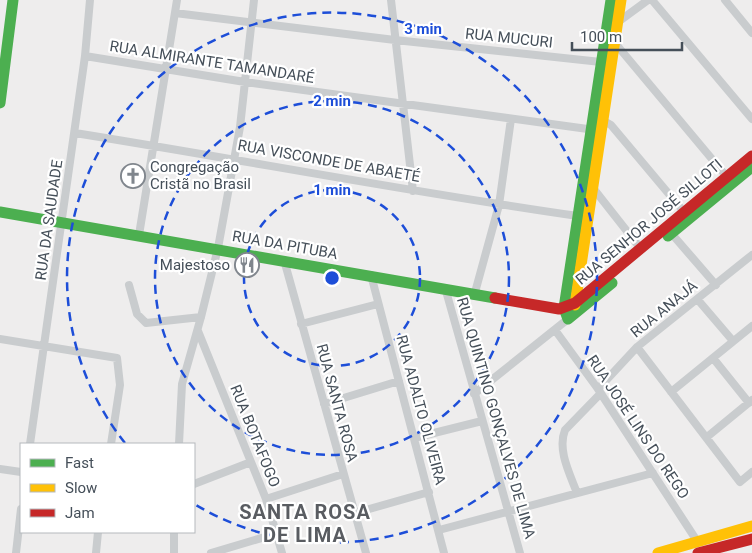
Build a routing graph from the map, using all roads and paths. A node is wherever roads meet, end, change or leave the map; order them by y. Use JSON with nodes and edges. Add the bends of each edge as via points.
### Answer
{"nodes":[{"id":1,"x":13,"y":0,"type":"edge"},
{"id":2,"x":90,"y":0,"type":"edge"},
{"id":3,"x":177,"y":0,"type":"edge"},
{"id":4,"x":254,"y":0,"type":"edge"},
{"id":5,"x":390,"y":0,"type":"edge"},
{"id":6,"x":611,"y":0,"type":"edge"},
{"id":7,"x":621,"y":0,"type":"edge"},
{"id":8,"x":648,"y":0,"type":"edge"},
{"id":9,"x":725,"y":0,"type":"edge"},
{"id":10,"x":656,"y":1,"type":"edge"},
{"id":11,"x":175,"y":13,"type":"junction"},
{"id":12,"x":252,"y":22,"type":"junction"},
{"id":13,"x":618,"y":22,"type":"junction"},
{"id":14,"x":752,"y":33,"type":"edge"},
{"id":15,"x":396,"y":40,"type":"junction"},
{"id":16,"x":614,"y":44,"type":"junction"},
{"id":17,"x":85,"y":56,"type":"junction"},
{"id":18,"x":601,"y":62,"type":"junction"},
{"id":19,"x":165,"y":70,"type":"junction"},
{"id":20,"x":245,"y":82,"type":"junction"},
{"id":21,"x":404,"y":102,"type":"junction"},
{"id":22,"x":0,"y":103,"type":"edge"},
{"id":23,"x":752,"y":118,"type":"edge"},
{"id":24,"x":511,"y":119,"type":"junction"},
{"id":25,"x":597,"y":124,"type":"junction"},
{"id":26,"x":75,"y":133,"type":"junction"},
{"id":27,"x":153,"y":145,"type":"junction"},
{"id":28,"x":752,"y":156,"type":"edge"},
{"id":29,"x":234,"y":158,"type":"junction"},
{"id":30,"x":752,"y":167,"type":"edge"},
{"id":31,"x":727,"y":177,"type":"junction"},
{"id":32,"x":593,"y":188,"type":"junction"},
{"id":33,"x":414,"y":191,"type":"junction"},
{"id":34,"x":499,"y":205,"type":"junction"},
{"id":35,"x":0,"y":212,"type":"edge"},
{"id":36,"x":684,"y":212,"type":"junction"},
{"id":37,"x":578,"y":216,"type":"junction"},
{"id":38,"x":62,"y":223,"type":"junction"},
{"id":39,"x":671,"y":233,"type":"junction"},
{"id":40,"x":139,"y":235,"type":"junction"},
{"id":41,"x":218,"y":248,"type":"junction"},
{"id":42,"x":641,"y":249,"type":"junction"},
{"id":43,"x":752,"y":255,"type":"edge"},
{"id":44,"x":284,"y":260,"type":"junction"},
{"id":45,"x":371,"y":275,"type":"junction"},
{"id":46,"x":716,"y":284,"type":"junction"},
{"id":47,"x":129,"y":285,"type":"dead end"},
{"id":48,"x":446,"y":291,"type":"junction"},
{"id":49,"x":474,"y":296,"type":"junction"},
{"id":50,"x":698,"y":300,"type":"junction"},
{"id":51,"x":378,"y":304,"type":"junction"},
{"id":52,"x":570,"y":311,"type":"junction"},
{"id":53,"x":201,"y":318,"type":"junction"},
{"id":54,"x":301,"y":324,"type":"junction"},
{"id":55,"x":752,"y":326,"type":"edge"},
{"id":56,"x":555,"y":330,"type":"junction"},
{"id":57,"x":198,"y":331,"type":"junction"},
{"id":58,"x":0,"y":339,"type":"edge"},
{"id":59,"x":733,"y":341,"type":"junction"},
{"id":60,"x":45,"y":346,"type":"junction"},
{"id":61,"x":637,"y":347,"type":"junction"},
{"id":62,"x":713,"y":358,"type":"junction"},
{"id":63,"x":399,"y":381,"type":"junction"},
{"id":64,"x":599,"y":392,"type":"junction"},
{"id":65,"x":671,"y":392,"type":"junction"},
{"id":66,"x":474,"y":394,"type":"junction"},
{"id":67,"x":750,"y":401,"type":"edge"},
{"id":68,"x":324,"y":404,"type":"junction"},
{"id":69,"x":482,"y":421,"type":"junction"},
{"id":70,"x":707,"y":437,"type":"junction"},
{"id":71,"x":414,"y":438,"type":"junction"},
{"id":72,"x":30,"y":443,"type":"edge"},
{"id":73,"x":111,"y":443,"type":"edge"},
{"id":74,"x":179,"y":443,"type":"edge"},
{"id":75,"x":251,"y":462,"type":"junction"},
{"id":76,"x":0,"y":469,"type":"edge"},
{"id":77,"x":20,"y":472,"type":"edge"},
{"id":78,"x":752,"y":472,"type":"edge"},
{"id":79,"x":653,"y":473,"type":"junction"},
{"id":80,"x":342,"y":474,"type":"junction"},
{"id":81,"x":195,"y":484,"type":"edge"},
{"id":82,"x":429,"y":492,"type":"junction"},
{"id":83,"x":577,"y":494,"type":"junction"},
{"id":84,"x":266,"y":499,"type":"junction"},
{"id":85,"x":355,"y":512,"type":"junction"},
{"id":86,"x":507,"y":512,"type":"junction"},
{"id":87,"x":20,"y":518,"type":"edge"},
{"id":88,"x":752,"y":526,"type":"edge"},
{"id":89,"x":439,"y":530,"type":"junction"},
{"id":90,"x":98,"y":533,"type":"edge"},
{"id":91,"x":174,"y":533,"type":"edge"},
{"id":92,"x":276,"y":534,"type":"junction"},
{"id":93,"x":752,"y":539,"type":"edge"},
{"id":94,"x":698,"y":547,"type":"edge"},
{"id":95,"x":16,"y":553,"type":"edge"},
{"id":96,"x":96,"y":553,"type":"edge"},
{"id":97,"x":174,"y":553,"type":"edge"},
{"id":98,"x":211,"y":553,"type":"edge"},
{"id":99,"x":282,"y":553,"type":"edge"},
{"id":100,"x":364,"y":553,"type":"edge"},
{"id":101,"x":444,"y":553,"type":"edge"},
{"id":102,"x":520,"y":553,"type":"edge"},
{"id":103,"x":658,"y":553,"type":"edge"}],
"edges":[{"from":1,"to":22,"type":"street"},
{"from":2,"to":17,"type":"street","name":"RUA DA SAUDADE"},
{"from":3,"to":11,"type":"street"},
{"from":4,"to":12,"type":"street"},
{"from":5,"to":15,"type":"street"},
{"from":6,"to":18,"type":"street"},
{"from":7,"to":13,"type":"street"},
{"from":8,"to":13,"type":"street"},
{"from":9,"to":14,"type":"street"},
{"from":10,"to":23,"type":"street"},
{"from":11,"to":12,"type":"street","name":"RUA MUCURI"},
{"from":11,"to":19,"type":"street"},
{"from":12,"to":15,"type":"street","name":"RUA MUCURI"},
{"from":12,"to":20,"type":"street"},
{"from":13,"to":16,"type":"street"},
{"from":15,"to":18,"type":"street","name":"RUA MUCURI"},
{"from":15,"to":21,"type":"street"},
{"from":16,"to":25,"type":"street"},
{"from":16,"to":31,"type":"street"},
{"from":17,"to":19,"type":"street","name":"RUA ALMIRANTE TAMANDARÉ"},
{"from":17,"to":26,"type":"street","name":"RUA DA SAUDADE"},
{"from":18,"to":25,"type":"street"},
{"from":19,"to":20,"type":"street","name":"RUA ALMIRANTE TAMANDARÉ"},
{"from":19,"to":27,"type":"street"},
{"from":20,"to":21,"type":"street","name":"RUA ALMIRANTE TAMANDARÉ"},
{"from":20,"to":29,"type":"street"},
{"from":21,"to":24,"type":"street","name":"RUA ALMIRANTE TAMANDARÉ"},
{"from":21,"to":33,"type":"street"},
{"from":24,"to":25,"type":"street","name":"RUA ALMIRANTE TAMANDARÉ"},
{"from":24,"to":34,"type":"street"},
{"from":25,"to":32,"type":"street"},
{"from":25,"to":36,"type":"street","via":[[611,125]]},
{"from":25,"to":37,"type":"street"},
{"from":26,"to":27,"type":"street","name":"RUA VISCONDE DE ABAETÉ"},
{"from":26,"to":38,"type":"street","name":"RUA DA SAUDADE"},
{"from":27,"to":29,"type":"street","name":"RUA VISCONDE DE ABAETÉ"},
{"from":27,"to":40,"type":"street"},
{"from":28,"to":31,"type":"street","name":"RUA SENHOR JOSÉ SILLOTI"},
{"from":29,"to":33,"type":"street","name":"RUA VISCONDE DE ABAETÉ"},
{"from":29,"to":41,"type":"street"},
{"from":30,"to":39,"type":"street","name":"RUA SENHOR JOSÉ SILLOTI"},
{"from":31,"to":36,"type":"street","name":"RUA SENHOR JOSÉ SILLOTI"},
{"from":32,"to":42,"type":"street"},
{"from":32,"to":52,"type":"street"},
{"from":33,"to":34,"type":"street","name":"RUA VISCONDE DE ABAETÉ"},
{"from":34,"to":37,"type":"street","name":"RUA VISCONDE DE ABAETÉ"},
{"from":34,"to":49,"type":"street"},
{"from":35,"to":38,"type":"street","name":"RUA DA PITUBA"},
{"from":36,"to":42,"type":"street","name":"RUA SENHOR JOSÉ SILLOTI"},
{"from":37,"to":52,"type":"street"},
{"from":38,"to":40,"type":"street","name":"RUA DA PITUBA"},
{"from":38,"to":60,"type":"street","name":"RUA DA SAUDADE"},
{"from":39,"to":46,"type":"street"},
{"from":39,"to":52,"type":"street","name":"RUA SENHOR JOSÉ SILLOTI"},
{"from":40,"to":41,"type":"street","name":"RUA DA PITUBA"},
{"from":41,"to":44,"type":"street","name":"RUA DA PITUBA"},
{"from":41,"to":53,"type":"street"},
{"from":42,"to":52,"type":"street","name":"RUA SENHOR JOSÉ SILLOTI"},
{"from":43,"to":46,"type":"street","name":"RUA ANAJÁ"},
{"from":44,"to":45,"type":"street","name":"RUA DA PITUBA"},
{"from":44,"to":54,"type":"street","name":"RUA SANTA ROSA"},
{"from":45,"to":48,"type":"street","name":"RUA DA PITUBA"},
{"from":45,"to":51,"type":"street","name":"RUA ADALTO OLIVEIRA"},
{"from":46,"to":50,"type":"street","name":"RUA ANAJÁ"},
{"from":47,"to":53,"type":"street","via":[[137,314],[146,323]]},
{"from":48,"to":49,"type":"street","name":"RUA DA PITUBA"},
{"from":48,"to":66,"type":"street","name":"RUA QUINTINO GONÇALVES DE LIMA"},
{"from":49,"to":52,"type":"street","name":"RUA DA PITUBA"},
{"from":50,"to":59,"type":"street"},
{"from":50,"to":61,"type":"street","name":"RUA ANAJÁ"},
{"from":51,"to":54,"type":"street"},
{"from":51,"to":63,"type":"street","name":"RUA ADALTO OLIVEIRA"},
{"from":52,"to":56,"type":"street"},
{"from":53,"to":57,"type":"street"},
{"from":54,"to":68,"type":"street","name":"RUA SANTA ROSA"},
{"from":55,"to":59,"type":"street"},
{"from":56,"to":64,"type":"street","name":"RUA JOSÉ LINS DO REGO"},
{"from":56,"to":66,"type":"street"},
{"from":57,"to":74,"type":"street","via":[[182,384]]},
{"from":57,"to":75,"type":"street","name":"RUA BOTAFOGO"},
{"from":58,"to":60,"type":"street"},
{"from":59,"to":62,"type":"street"},
{"from":60,"to":72,"type":"street","name":"RUA DA SAUDADE"},
{"from":60,"to":73,"type":"street","via":[[113,356],[118,360],[119,390]]},
{"from":61,"to":64,"type":"street","name":"RUA ANAJÁ"},
{"from":61,"to":65,"type":"street"},
{"from":62,"to":65,"type":"street"},
{"from":62,"to":67,"type":"street"},
{"from":63,"to":68,"type":"street"},
{"from":63,"to":71,"type":"street","name":"RUA ADALTO OLIVEIRA"},
{"from":64,"to":79,"type":"street","name":"RUA JOSÉ LINS DO REGO"},
{"from":64,"to":83,"type":"street","name":"RUA ANAJÁ","via":[[564,430],[562,437]]},
{"from":65,"to":70,"type":"street"},
{"from":66,"to":69,"type":"street","name":"RUA QUINTINO GONÇALVES DE LIMA"},
{"from":67,"to":70,"type":"street"},
{"from":68,"to":80,"type":"street","name":"RUA SANTA ROSA"},
{"from":69,"to":71,"type":"street"},
{"from":69,"to":86,"type":"street","name":"RUA QUINTINO GONÇALVES DE LIMA"},
{"from":70,"to":78,"type":"street","via":[[740,482]]},
{"from":71,"to":82,"type":"street","name":"RUA ADALTO OLIVEIRA"},
{"from":75,"to":81,"type":"street"},
{"from":75,"to":84,"type":"street","name":"RUA BOTAFOGO"},
{"from":76,"to":77,"type":"street"},
{"from":79,"to":83,"type":"street"},
{"from":79,"to":94,"type":"street","name":"RUA JOSÉ LINS DO REGO"},
{"from":80,"to":84,"type":"street"},
{"from":80,"to":85,"type":"street","name":"RUA SANTA ROSA"},
{"from":82,"to":85,"type":"street"},
{"from":82,"to":89,"type":"street","name":"RUA ADALTO OLIVEIRA"},
{"from":83,"to":86,"type":"street"},
{"from":84,"to":92,"type":"street","name":"RUA BOTAFOGO"},
{"from":85,"to":100,"type":"street","name":"RUA SANTA ROSA"},
{"from":86,"to":89,"type":"street"},
{"from":86,"to":102,"type":"street","name":"RUA QUINTINO GONÇALVES DE LIMA"},
{"from":87,"to":95,"type":"street"},
{"from":88,"to":94,"type":"street"},
{"from":89,"to":101,"type":"street","name":"RUA ADALTO OLIVEIRA"},
{"from":90,"to":96,"type":"street"},
{"from":91,"to":97,"type":"street"},
{"from":92,"to":98,"type":"street"},
{"from":92,"to":99,"type":"street","name":"RUA BOTAFOGO"},
{"from":93,"to":94,"type":"street"},
{"from":94,"to":103,"type":"street"}]}
